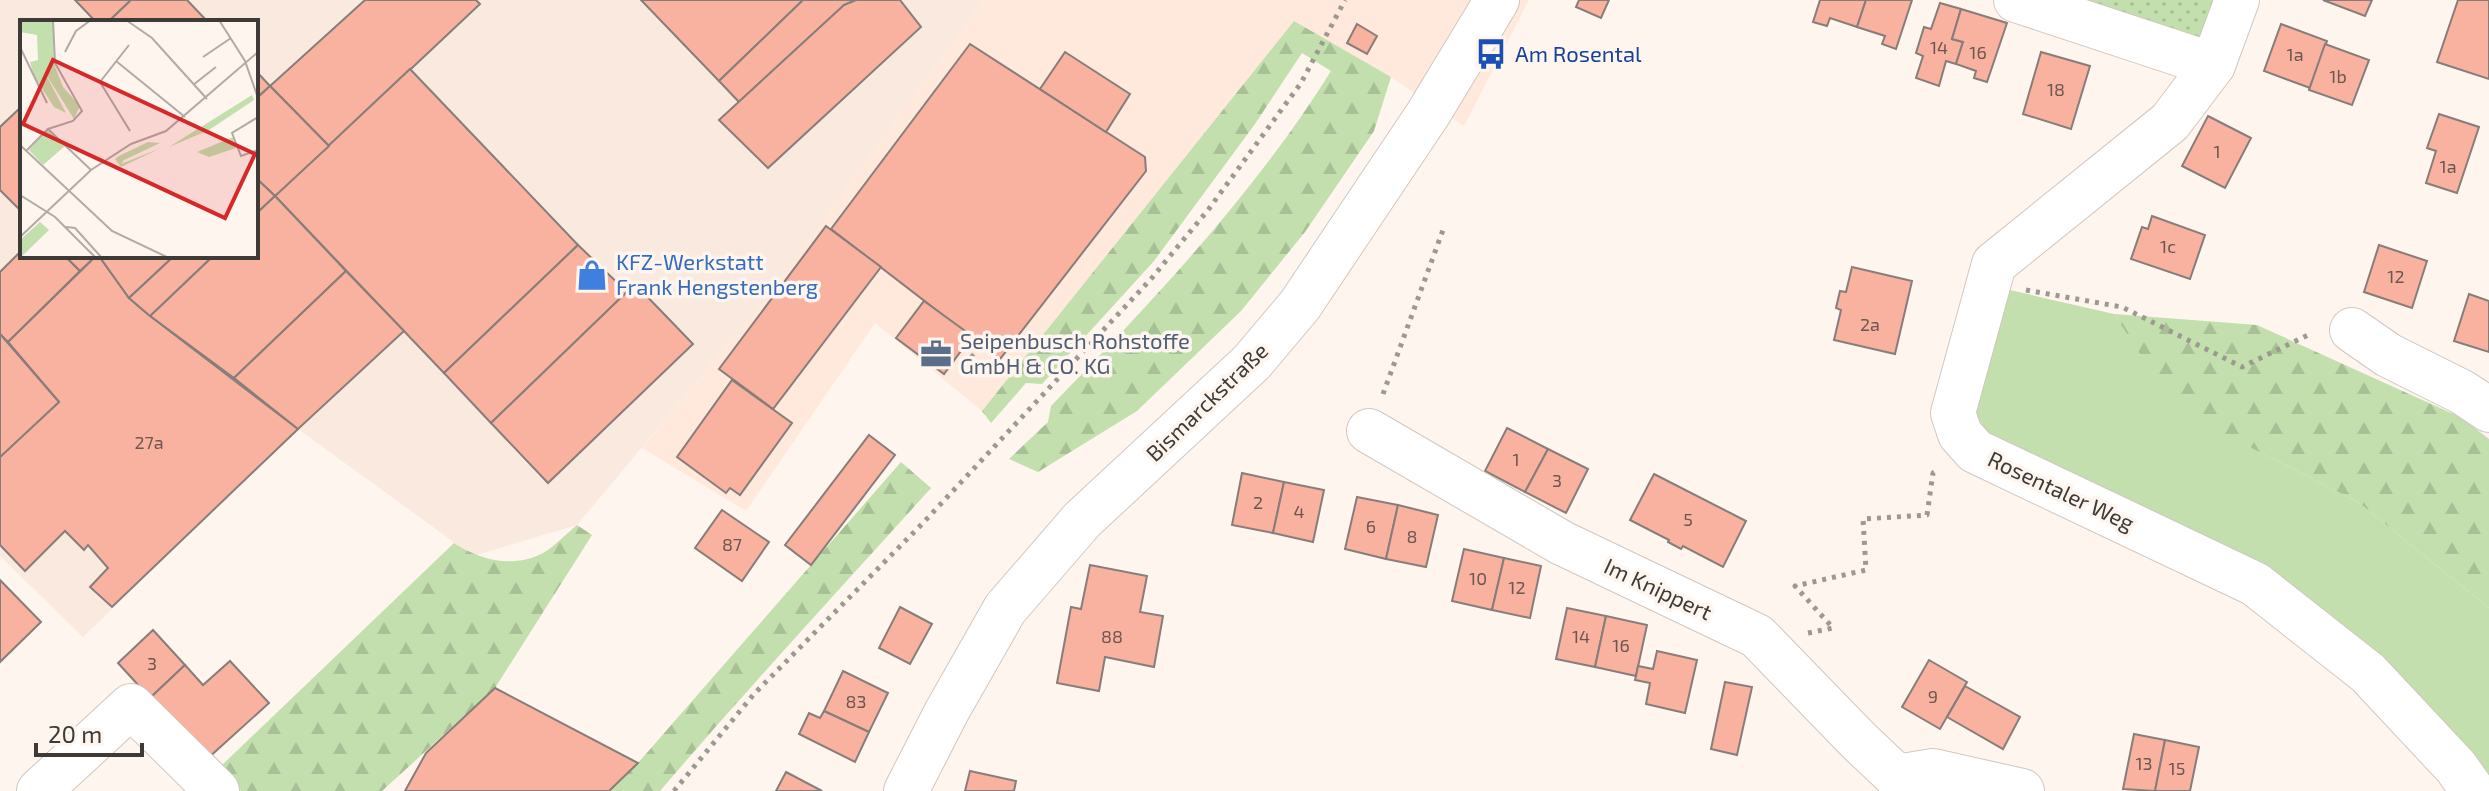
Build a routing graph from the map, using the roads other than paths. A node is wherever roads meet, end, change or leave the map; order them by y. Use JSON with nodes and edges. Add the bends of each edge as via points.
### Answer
{"nodes":[{"id":1,"x":1497,"y":0,"type":"edge"},
{"id":2,"x":2016,"y":0,"type":"edge"},
{"id":3,"x":2237,"y":0,"type":"edge"},
{"id":4,"x":2213,"y":65,"type":"junction"},
{"id":5,"x":2352,"y":330,"type":"road end"},
{"id":6,"x":2489,"y":410,"type":"edge"},
{"id":7,"x":1369,"y":431,"type":"road end"},
{"id":8,"x":1904,"y":784,"type":"edge"},
{"id":9,"x":39,"y":791,"type":"edge"},
{"id":10,"x":217,"y":791,"type":"edge"},
{"id":11,"x":906,"y":791,"type":"edge"},
{"id":12,"x":2022,"y":791,"type":"edge"},
{"id":13,"x":2473,"y":791,"type":"edge"}],
"edges":[{"from":1,"to":11,"type":"street","name":"Bismarckstraße","via":[[1300,305],[1252,362],[1082,520],[1005,609]]},
{"from":2,"to":4,"type":"street"},
{"from":3,"to":4,"type":"street","name":"Rosentaler Weg"},
{"from":4,"to":13,"type":"street","name":"Rosentaler Weg","via":[[2170,122],[1994,264],[1953,413],[1960,434],[1975,451],[2255,584],[2368,673]]},
{"from":5,"to":6,"type":"street"},
{"from":7,"to":8,"type":"street","name":"Im Knippert","via":[[1562,543],[1757,636]]},
{"from":8,"to":12,"type":"street","via":[[1933,771]]},
{"from":9,"to":10,"type":"street","via":[[131,706]]}]}
